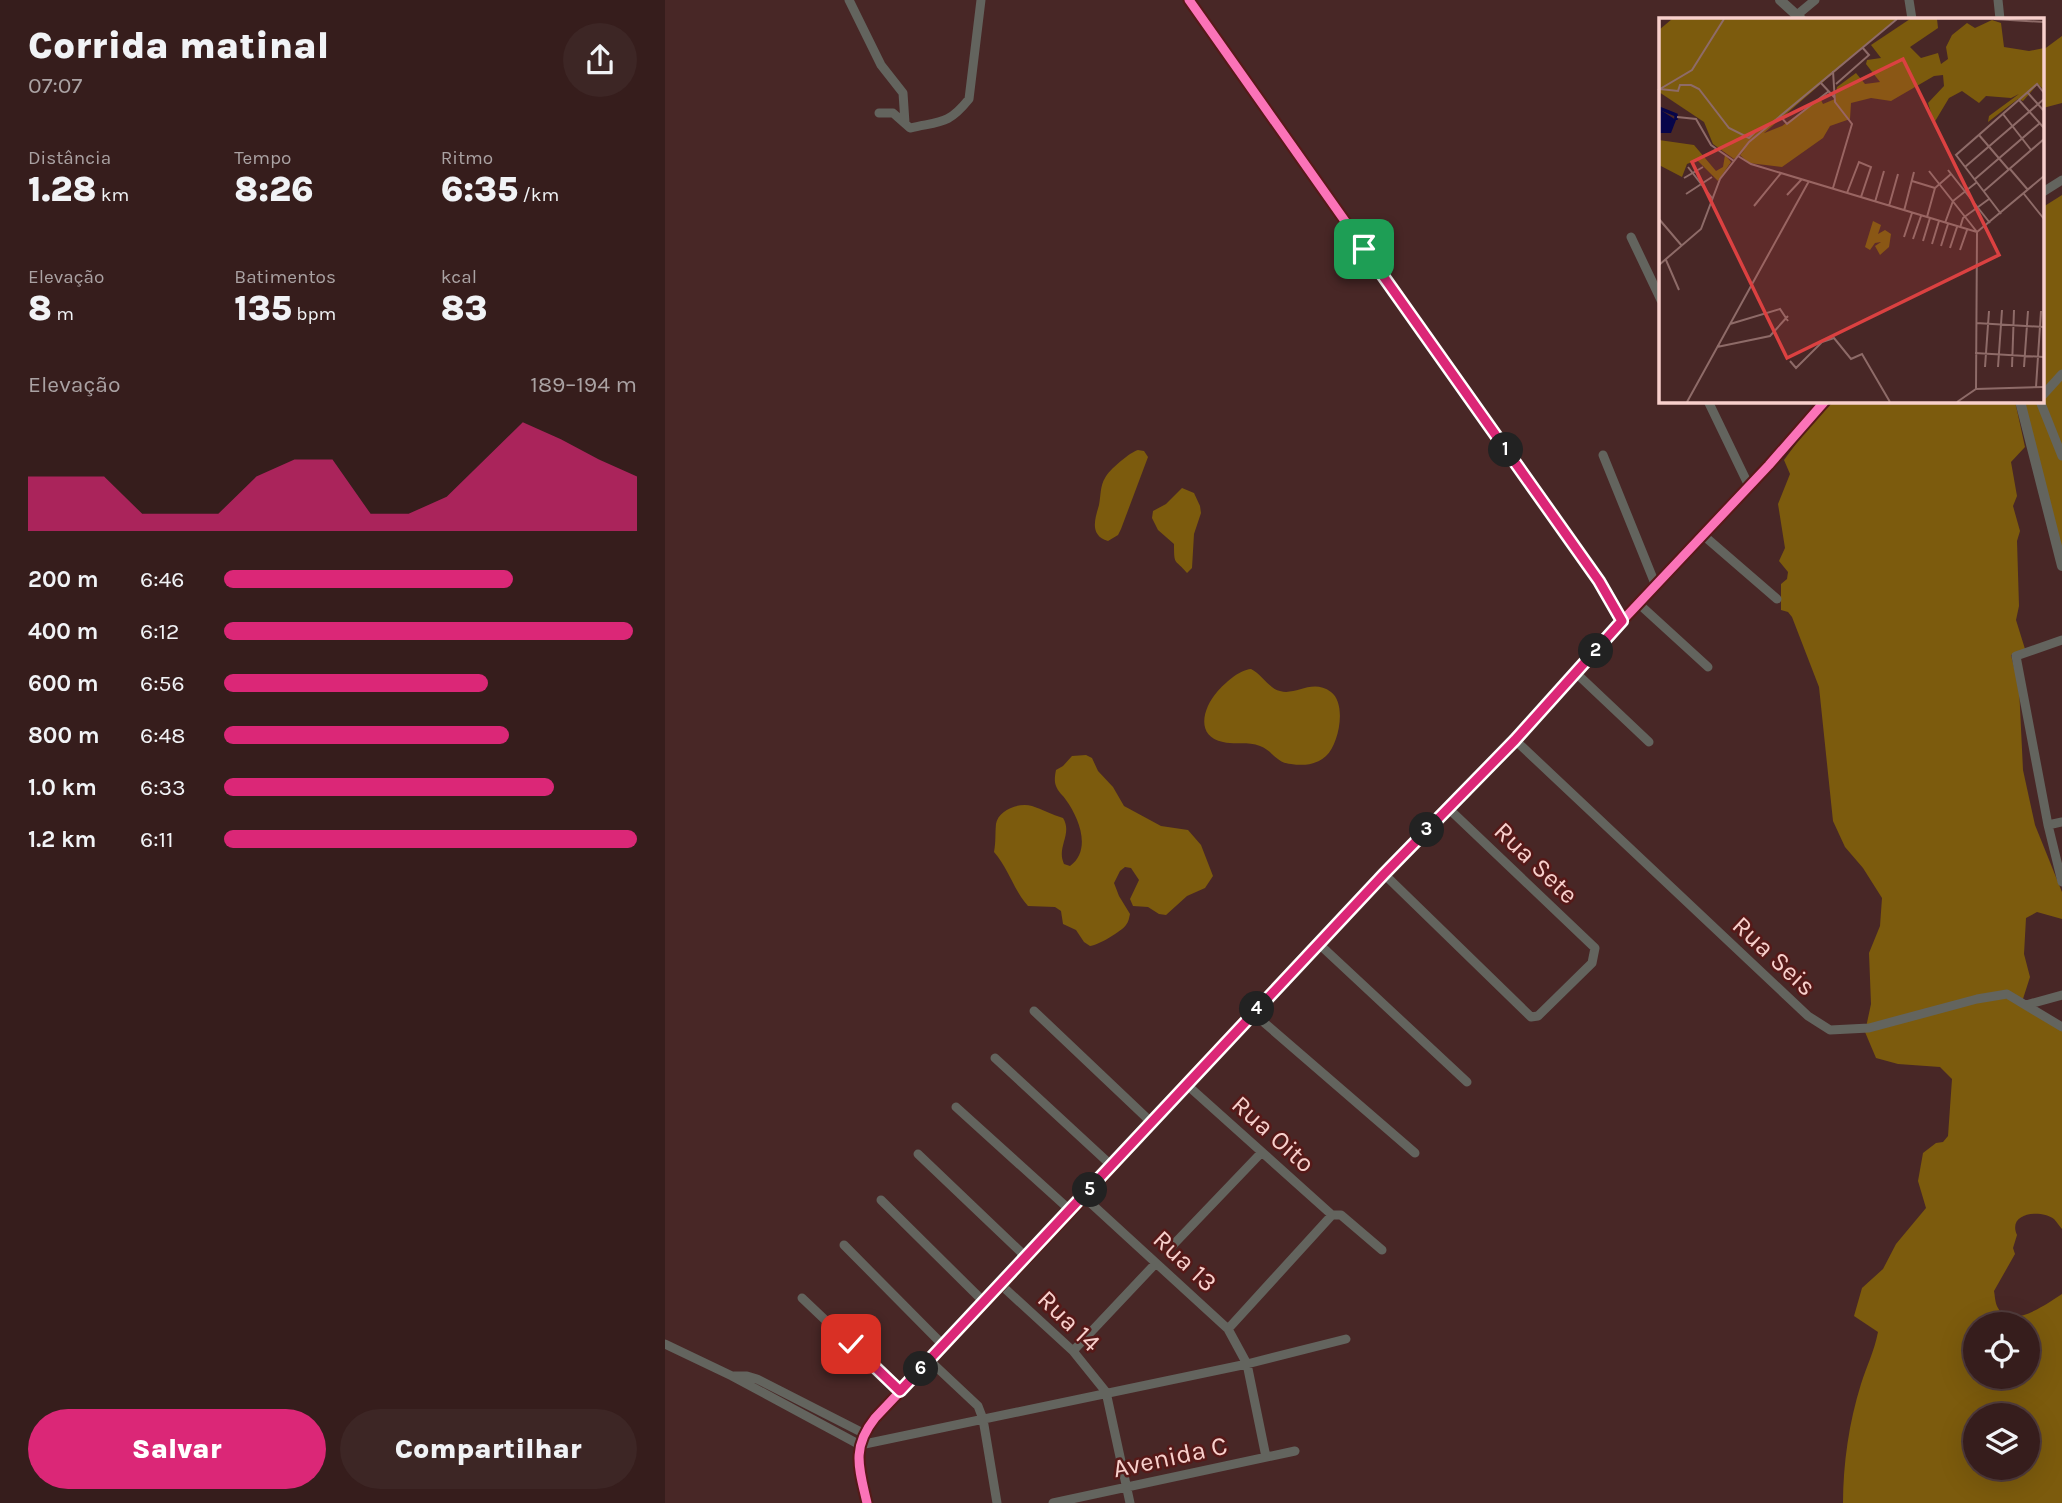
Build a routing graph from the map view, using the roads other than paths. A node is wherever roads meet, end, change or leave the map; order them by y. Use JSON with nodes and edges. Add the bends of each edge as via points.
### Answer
{"nodes":[{"id":1,"x":849,"y":0,"type":"edge"},
{"id":2,"x":981,"y":0,"type":"edge"},
{"id":3,"x":1189,"y":0,"type":"edge"},
{"id":4,"x":1780,"y":0,"type":"edge"},
{"id":5,"x":1815,"y":0,"type":"edge"},
{"id":6,"x":1909,"y":0,"type":"edge"},
{"id":7,"x":1998,"y":0,"type":"edge"},
{"id":8,"x":1799,"y":17,"type":"edge"},
{"id":9,"x":1912,"y":18,"type":"edge"},
{"id":10,"x":2000,"y":18,"type":"edge"},
{"id":11,"x":879,"y":113,"type":"dead end"},
{"id":12,"x":905,"y":123,"type":"junction"},
{"id":13,"x":2062,"y":180,"type":"edge"},
{"id":14,"x":2045,"y":191,"type":"edge"},
{"id":15,"x":1631,"y":237,"type":"dead end"},
{"id":16,"x":1659,"y":296,"type":"edge"},
{"id":17,"x":2062,"y":374,"type":"edge"},
{"id":18,"x":2045,"y":393,"type":"edge"},
{"id":19,"x":1708,"y":402,"type":"edge"},
{"id":20,"x":1824,"y":402,"type":"edge"},
{"id":21,"x":2020,"y":402,"type":"edge"},
{"id":22,"x":2040,"y":402,"type":"edge"},
{"id":23,"x":1603,"y":455,"type":"dead end"},
{"id":24,"x":2062,"y":456,"type":"edge"},
{"id":25,"x":1749,"y":486,"type":"junction"},
{"id":26,"x":1703,"y":535,"type":"junction"},
{"id":27,"x":2062,"y":566,"type":"edge"},
{"id":28,"x":1656,"y":586,"type":"junction"},
{"id":29,"x":1777,"y":599,"type":"dead end"},
{"id":30,"x":1639,"y":604,"type":"junction"},
{"id":31,"x":1622,"y":621,"type":"junction"},
{"id":32,"x":2062,"y":640,"type":"edge"},
{"id":33,"x":1708,"y":667,"type":"dead end"},
{"id":34,"x":1576,"y":673,"type":"junction"},
{"id":35,"x":1515,"y":740,"type":"junction"},
{"id":36,"x":1649,"y":743,"type":"dead end"},
{"id":37,"x":1449,"y":809,"type":"junction"},
{"id":38,"x":2062,"y":822,"type":"edge"},
{"id":39,"x":2048,"y":825,"type":"junction"},
{"id":40,"x":1384,"y":874,"type":"junction"},
{"id":41,"x":2062,"y":882,"type":"edge"},
{"id":42,"x":1319,"y":944,"type":"junction"},
{"id":43,"x":2062,"y":995,"type":"edge"},
{"id":44,"x":2027,"y":1005,"type":"junction"},
{"id":45,"x":1034,"y":1010,"type":"dead end"},
{"id":46,"x":1253,"y":1013,"type":"junction"},
{"id":47,"x":2062,"y":1027,"type":"edge"},
{"id":48,"x":995,"y":1058,"type":"dead end"},
{"id":49,"x":1467,"y":1082,"type":"dead end"},
{"id":50,"x":1186,"y":1084,"type":"junction"},
{"id":51,"x":956,"y":1107,"type":"dead end"},
{"id":52,"x":1151,"y":1122,"type":"junction"},
{"id":53,"x":1262,"y":1152,"type":"junction"},
{"id":54,"x":1415,"y":1153,"type":"dead end"},
{"id":55,"x":918,"y":1154,"type":"dead end"},
{"id":56,"x":1112,"y":1166,"type":"junction"},
{"id":57,"x":1084,"y":1197,"type":"junction"},
{"id":58,"x":881,"y":1200,"type":"dead end"},
{"id":59,"x":1071,"y":1211,"type":"junction"},
{"id":60,"x":1332,"y":1215,"type":"junction"},
{"id":61,"x":1173,"y":1244,"type":"dead end"},
{"id":62,"x":844,"y":1245,"type":"dead end"},
{"id":63,"x":1382,"y":1250,"type":"dead end"},
{"id":64,"x":1026,"y":1257,"type":"junction"},
{"id":65,"x":1157,"y":1263,"type":"junction"},
{"id":66,"x":1000,"y":1284,"type":"junction"},
{"id":67,"x":802,"y":1298,"type":"dead end"},
{"id":68,"x":983,"y":1301,"type":"junction"},
{"id":69,"x":1228,"y":1329,"type":"junction"},
{"id":70,"x":1346,"y":1339,"type":"dead end"},
{"id":71,"x":665,"y":1345,"type":"edge"},
{"id":72,"x":943,"y":1345,"type":"junction"},
{"id":73,"x":1073,"y":1351,"type":"junction"},
{"id":74,"x":929,"y":1360,"type":"junction"},
{"id":75,"x":1247,"y":1364,"type":"junction"},
{"id":76,"x":732,"y":1376,"type":"junction"},
{"id":77,"x":900,"y":1391,"type":"junction"},
{"id":78,"x":1105,"y":1392,"type":"junction"},
{"id":79,"x":983,"y":1419,"type":"junction"},
{"id":80,"x":863,"y":1433,"type":"junction"},
{"id":81,"x":860,"y":1445,"type":"junction"},
{"id":82,"x":1295,"y":1451,"type":"dead end"},
{"id":83,"x":1266,"y":1457,"type":"junction"},
{"id":84,"x":1127,"y":1487,"type":"junction"},
{"id":85,"x":867,"y":1503,"type":"edge"},
{"id":86,"x":997,"y":1503,"type":"edge"},
{"id":87,"x":1053,"y":1503,"type":"edge"},
{"id":88,"x":1130,"y":1503,"type":"edge"}],
"edges":[{"from":1,"to":12,"type":"street","via":[[881,65],[903,93]]},
{"from":2,"to":12,"type":"street","via":[[969,99],[951,119],[911,128]]},
{"from":3,"to":31,"type":"street","via":[[1599,581]]},
{"from":4,"to":8,"type":"street"},
{"from":5,"to":8,"type":"street"},
{"from":6,"to":9,"type":"street"},
{"from":7,"to":10,"type":"street"},
{"from":11,"to":12,"type":"street","via":[[893,113]]},
{"from":13,"to":14,"type":"street"},
{"from":15,"to":16,"type":"street"},
{"from":17,"to":18,"type":"street"},
{"from":19,"to":25,"type":"street"},
{"from":20,"to":25,"type":"street"},
{"from":21,"to":27,"type":"street"},
{"from":22,"to":24,"type":"street"},
{"from":23,"to":28,"type":"street"},
{"from":25,"to":26,"type":"street"},
{"from":26,"to":28,"type":"street"},
{"from":26,"to":29,"type":"street"},
{"from":28,"to":30,"type":"street"},
{"from":30,"to":31,"type":"street"},
{"from":30,"to":33,"type":"street"},
{"from":31,"to":34,"type":"street"},
{"from":32,"to":39,"type":"street","via":[[2016,656]]},
{"from":34,"to":35,"type":"street"},
{"from":34,"to":36,"type":"street"},
{"from":35,"to":37,"type":"street"},
{"from":35,"to":44,"type":"street","name":"Rua Seis","via":[[1808,1016],[1830,1030],[1869,1028],[2007,994]]},
{"from":37,"to":40,"type":"street"},
{"from":37,"to":40,"type":"street","name":"Rua Sete","via":[[1595,948],[1592,963],[1538,1016],[1531,1017]]},
{"from":38,"to":39,"type":"street"},
{"from":39,"to":41,"type":"street"},
{"from":40,"to":42,"type":"street"},
{"from":42,"to":46,"type":"street"},
{"from":42,"to":49,"type":"street"},
{"from":43,"to":44,"type":"street"},
{"from":44,"to":47,"type":"street","name":"Rua Seis"},
{"from":45,"to":52,"type":"street"},
{"from":46,"to":50,"type":"street"},
{"from":46,"to":54,"type":"street"},
{"from":48,"to":56,"type":"street"},
{"from":50,"to":52,"type":"street"},
{"from":50,"to":53,"type":"street","name":"Rua Oito"},
{"from":51,"to":59,"type":"street"},
{"from":52,"to":56,"type":"street"},
{"from":53,"to":60,"type":"street","name":"Rua Oito"},
{"from":53,"to":61,"type":"street"},
{"from":55,"to":64,"type":"street"},
{"from":56,"to":57,"type":"street"},
{"from":57,"to":59,"type":"street"},
{"from":57,"to":65,"type":"street","name":"Rua 13"},
{"from":58,"to":68,"type":"street"},
{"from":59,"to":64,"type":"street"},
{"from":60,"to":63,"type":"street","name":"Rua Oito","via":[[1341,1215]]},
{"from":60,"to":69,"type":"street"},
{"from":62,"to":72,"type":"street"},
{"from":64,"to":66,"type":"street"},
{"from":65,"to":69,"type":"street","name":"Rua 13"},
{"from":65,"to":73,"type":"street"},
{"from":66,"to":68,"type":"street"},
{"from":66,"to":73,"type":"street","name":"Rua 14"},
{"from":67,"to":77,"type":"street"},
{"from":68,"to":72,"type":"street"},
{"from":69,"to":75,"type":"street","name":"Rua 13"},
{"from":70,"to":75,"type":"street"},
{"from":71,"to":76,"type":"street"},
{"from":72,"to":74,"type":"street"},
{"from":73,"to":78,"type":"street","name":"Rua 14"},
{"from":74,"to":77,"type":"street"},
{"from":74,"to":79,"type":"street","via":[[978,1406]]},
{"from":75,"to":78,"type":"street"},
{"from":75,"to":83,"type":"street","name":"Rua 13"},
{"from":76,"to":80,"type":"street","via":[[757,1379]]},
{"from":76,"to":81,"type":"street"},
{"from":77,"to":80,"type":"street"},
{"from":78,"to":79,"type":"street"},
{"from":78,"to":84,"type":"street"},
{"from":79,"to":81,"type":"street"},
{"from":79,"to":86,"type":"street"},
{"from":80,"to":81,"type":"street"},
{"from":81,"to":85,"type":"street","via":[[857,1462]]},
{"from":82,"to":83,"type":"street","name":"Avenida C"},
{"from":83,"to":84,"type":"street","name":"Avenida C"},
{"from":84,"to":87,"type":"street","name":"Avenida C"},
{"from":84,"to":88,"type":"street"}]}
